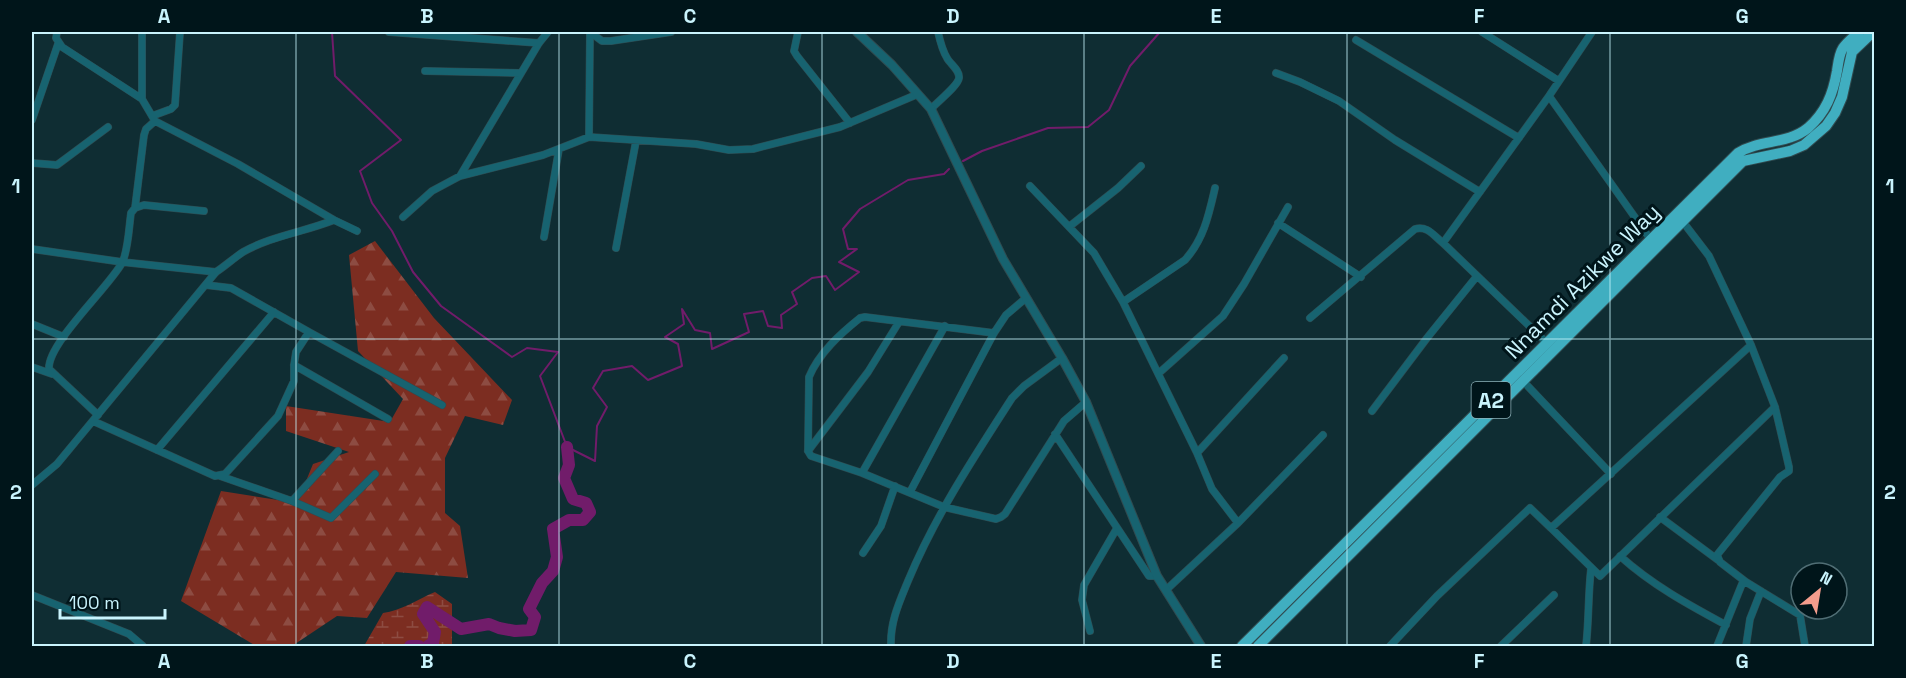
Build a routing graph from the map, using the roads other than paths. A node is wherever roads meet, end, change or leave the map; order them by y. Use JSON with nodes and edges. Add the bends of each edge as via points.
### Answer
{"nodes":[{"id":1,"x":57,"y":32,"type":"edge"},
{"id":2,"x":142,"y":32,"type":"edge"},
{"id":3,"x":180,"y":32,"type":"edge"},
{"id":4,"x":389,"y":32,"type":"edge"},
{"id":5,"x":549,"y":32,"type":"edge"},
{"id":6,"x":590,"y":32,"type":"edge"},
{"id":7,"x":671,"y":32,"type":"edge"},
{"id":8,"x":798,"y":32,"type":"edge"},
{"id":9,"x":857,"y":32,"type":"edge"},
{"id":10,"x":938,"y":32,"type":"edge"},
{"id":11,"x":1482,"y":32,"type":"edge"},
{"id":12,"x":1592,"y":32,"type":"edge"},
{"id":13,"x":1859,"y":32,"type":"edge"},
{"id":14,"x":1873,"y":32,"type":"edge"},
{"id":15,"x":436,"y":33,"type":"edge"},
{"id":16,"x":473,"y":35,"type":"edge"},
{"id":17,"x":1356,"y":40,"type":"dead end"},
{"id":18,"x":538,"y":43,"type":"junction"},
{"id":19,"x":58,"y":44,"type":"junction"},
{"id":20,"x":425,"y":71,"type":"dead end"},
{"id":21,"x":521,"y":73,"type":"junction"},
{"id":22,"x":1276,"y":73,"type":"dead end"},
{"id":23,"x":1559,"y":81,"type":"junction"},
{"id":24,"x":918,"y":94,"type":"junction"},
{"id":25,"x":1549,"y":96,"type":"junction"},
{"id":26,"x":142,"y":99,"type":"junction"},
{"id":27,"x":931,"y":109,"type":"junction"},
{"id":28,"x":153,"y":118,"type":"junction"},
{"id":29,"x":32,"y":120,"type":"edge"},
{"id":30,"x":850,"y":123,"type":"junction"},
{"id":31,"x":108,"y":127,"type":"dead end"},
{"id":32,"x":589,"y":137,"type":"junction"},
{"id":33,"x":1519,"y":138,"type":"junction"},
{"id":34,"x":636,"y":141,"type":"junction"},
{"id":35,"x":559,"y":149,"type":"junction"},
{"id":36,"x":32,"y":163,"type":"edge"},
{"id":37,"x":1141,"y":166,"type":"dead end"},
{"id":38,"x":460,"y":176,"type":"junction"},
{"id":39,"x":1030,"y":186,"type":"dead end"},
{"id":40,"x":1215,"y":188,"type":"dead end"},
{"id":41,"x":1480,"y":192,"type":"junction"},
{"id":42,"x":1288,"y":207,"type":"dead end"},
{"id":43,"x":135,"y":208,"type":"junction"},
{"id":44,"x":204,"y":211,"type":"dead end"},
{"id":45,"x":403,"y":217,"type":"dead end"},
{"id":46,"x":334,"y":220,"type":"junction"},
{"id":47,"x":1683,"y":222,"type":"junction"},
{"id":48,"x":1278,"y":223,"type":"junction"},
{"id":49,"x":1070,"y":226,"type":"junction"},
{"id":50,"x":357,"y":231,"type":"dead end"},
{"id":51,"x":544,"y":237,"type":"dead end"},
{"id":52,"x":1651,"y":240,"type":"junction"},
{"id":53,"x":1443,"y":243,"type":"junction"},
{"id":54,"x":616,"y":248,"type":"dead end"},
{"id":55,"x":32,"y":249,"type":"edge"},
{"id":56,"x":123,"y":262,"type":"junction"},
{"id":57,"x":216,"y":272,"type":"junction"},
{"id":58,"x":1477,"y":276,"type":"junction"},
{"id":59,"x":1361,"y":277,"type":"junction"},
{"id":60,"x":206,"y":285,"type":"junction"},
{"id":61,"x":1026,"y":298,"type":"junction"},
{"id":62,"x":1123,"y":302,"type":"junction"},
{"id":63,"x":274,"y":312,"type":"junction"},
{"id":64,"x":1310,"y":318,"type":"dead end"},
{"id":65,"x":899,"y":322,"type":"junction"},
{"id":66,"x":32,"y":324,"type":"edge"},
{"id":67,"x":945,"y":326,"type":"junction"},
{"id":68,"x":309,"y":332,"type":"junction"},
{"id":69,"x":994,"y":333,"type":"junction"},
{"id":70,"x":64,"y":337,"type":"junction"},
{"id":71,"x":1547,"y":343,"type":"junction"},
{"id":72,"x":1751,"y":345,"type":"junction"},
{"id":73,"x":1062,"y":358,"type":"junction"},
{"id":74,"x":1284,"y":358,"type":"dead end"},
{"id":75,"x":294,"y":365,"type":"junction"},
{"id":76,"x":32,"y":367,"type":"edge"},
{"id":77,"x":1159,"y":373,"type":"junction"},
{"id":78,"x":55,"y":374,"type":"junction"},
{"id":79,"x":1523,"y":381,"type":"junction"},
{"id":80,"x":1086,"y":402,"type":"junction"},
{"id":81,"x":441,"y":405,"type":"dead end"},
{"id":82,"x":1775,"y":407,"type":"junction"},
{"id":83,"x":1372,"y":411,"type":"dead end"},
{"id":84,"x":95,"y":418,"type":"junction"},
{"id":85,"x":388,"y":419,"type":"dead end"},
{"id":86,"x":1055,"y":434,"type":"junction"},
{"id":87,"x":1323,"y":435,"type":"dead end"},
{"id":88,"x":158,"y":450,"type":"junction"},
{"id":89,"x":338,"y":451,"type":"dead end"},
{"id":90,"x":808,"y":451,"type":"junction"},
{"id":91,"x":1197,"y":453,"type":"junction"},
{"id":92,"x":862,"y":473,"type":"junction"},
{"id":93,"x":375,"y":474,"type":"dead end"},
{"id":94,"x":1611,"y":474,"type":"junction"},
{"id":95,"x":220,"y":476,"type":"junction"},
{"id":96,"x":32,"y":485,"type":"edge"},
{"id":97,"x":895,"y":486,"type":"junction"},
{"id":98,"x":910,"y":492,"type":"junction"},
{"id":99,"x":292,"y":501,"type":"junction"},
{"id":100,"x":944,"y":507,"type":"junction"},
{"id":101,"x":1660,"y":517,"type":"junction"},
{"id":102,"x":1238,"y":523,"type":"junction"},
{"id":103,"x":1117,"y":528,"type":"junction"},
{"id":104,"x":1551,"y":528,"type":"junction"},
{"id":105,"x":863,"y":553,"type":"dead end"},
{"id":106,"x":1620,"y":556,"type":"junction"},
{"id":107,"x":1719,"y":560,"type":"junction"},
{"id":108,"x":1591,"y":569,"type":"junction"},
{"id":109,"x":1157,"y":576,"type":"junction"},
{"id":110,"x":1746,"y":582,"type":"junction"},
{"id":111,"x":1166,"y":590,"type":"junction"},
{"id":112,"x":1761,"y":591,"type":"junction"},
{"id":113,"x":1554,"y":595,"type":"dead end"},
{"id":114,"x":32,"y":597,"type":"edge"},
{"id":115,"x":1726,"y":626,"type":"junction"},
{"id":116,"x":1090,"y":631,"type":"dead end"},
{"id":117,"x":140,"y":646,"type":"edge"},
{"id":118,"x":891,"y":646,"type":"edge"},
{"id":119,"x":1201,"y":646,"type":"edge"},
{"id":120,"x":1242,"y":646,"type":"edge"},
{"id":121,"x":1258,"y":646,"type":"edge"},
{"id":122,"x":1390,"y":646,"type":"edge"},
{"id":123,"x":1501,"y":646,"type":"edge"},
{"id":124,"x":1586,"y":646,"type":"edge"},
{"id":125,"x":1717,"y":646,"type":"edge"},
{"id":126,"x":1746,"y":646,"type":"edge"},
{"id":127,"x":1805,"y":646,"type":"edge"}],
"edges":[{"from":1,"to":19,"type":"street"},
{"from":2,"to":26,"type":"street"},
{"from":3,"to":28,"type":"street","via":[[175,105]]},
{"from":4,"to":15,"type":"street"},
{"from":5,"to":18,"type":"street"},
{"from":6,"to":7,"type":"street","via":[[602,41]]},
{"from":6,"to":32,"type":"street"},
{"from":8,"to":30,"type":"street","via":[[794,51]]},
{"from":9,"to":24,"type":"street"},
{"from":10,"to":27,"type":"street","via":[[942,49],[959,72],[959,78]]},
{"from":11,"to":23,"type":"street"},
{"from":12,"to":23,"type":"street"},
{"from":13,"to":52,"type":"highway","name":"Nnamdi Azikwe Way","number":"A2","via":[[1841,49],[1833,92],[1818,119],[1797,136],[1751,146],[1738,153]]},
{"from":14,"to":47,"type":"highway","name":"Nnamdi Azikwe Way","number":"A2","via":[[1852,52],[1842,97],[1826,126],[1804,145],[1790,151],[1743,161]]},
{"from":15,"to":16,"type":"street"},
{"from":16,"to":18,"type":"street"},
{"from":17,"to":33,"type":"street"},
{"from":18,"to":21,"type":"street"},
{"from":19,"to":26,"type":"street"},
{"from":19,"to":29,"type":"street"},
{"from":20,"to":21,"type":"street"},
{"from":21,"to":38,"type":"street"},
{"from":22,"to":41,"type":"street","via":[[1339,101]]},
{"from":23,"to":25,"type":"street"},
{"from":24,"to":27,"type":"street"},
{"from":24,"to":30,"type":"street"},
{"from":25,"to":33,"type":"street"},
{"from":25,"to":52,"type":"street"},
{"from":26,"to":28,"type":"street"},
{"from":27,"to":61,"type":"street","via":[[1003,259]]},
{"from":28,"to":43,"type":"street","via":[[144,135]]},
{"from":28,"to":46,"type":"street"},
{"from":30,"to":34,"type":"street","via":[[742,150]]},
{"from":31,"to":36,"type":"street","via":[[57,165]]},
{"from":32,"to":34,"type":"street"},
{"from":32,"to":35,"type":"street"},
{"from":33,"to":41,"type":"street"},
{"from":34,"to":54,"type":"street"},
{"from":35,"to":38,"type":"street"},
{"from":35,"to":51,"type":"street"},
{"from":37,"to":49,"type":"street"},
{"from":38,"to":45,"type":"street","via":[[432,191]]},
{"from":39,"to":49,"type":"street"},
{"from":40,"to":62,"type":"street","via":[[1206,225],[1192,252]]},
{"from":41,"to":53,"type":"street"},
{"from":42,"to":48,"type":"street"},
{"from":43,"to":44,"type":"street","via":[[144,205]]},
{"from":43,"to":56,"type":"street"},
{"from":46,"to":50,"type":"street"},
{"from":46,"to":57,"type":"street","via":[[244,252]]},
{"from":47,"to":72,"type":"street","via":[[1709,256]]},
{"from":47,"to":79,"type":"highway","name":"Nnamdi Azikwe Way","number":"A2"},
{"from":48,"to":59,"type":"street"},
{"from":48,"to":77,"type":"street","via":[[1223,316]]},
{"from":49,"to":62,"type":"street","via":[[1094,254]]},
{"from":52,"to":71,"type":"highway","name":"Nnamdi Azikwe Way","number":"A2"},
{"from":53,"to":58,"type":"street"},
{"from":53,"to":59,"type":"street","via":[[1426,228],[1415,229]]},
{"from":55,"to":56,"type":"street"},
{"from":56,"to":57,"type":"street"},
{"from":56,"to":70,"type":"street"},
{"from":57,"to":60,"type":"street"},
{"from":58,"to":71,"type":"street"},
{"from":58,"to":83,"type":"street"},
{"from":59,"to":64,"type":"street"},
{"from":60,"to":63,"type":"street","via":[[231,288]]},
{"from":60,"to":84,"type":"street"},
{"from":61,"to":69,"type":"street","via":[[1006,315]]},
{"from":61,"to":73,"type":"street"},
{"from":62,"to":77,"type":"street"},
{"from":63,"to":68,"type":"street"},
{"from":63,"to":88,"type":"street"},
{"from":65,"to":67,"type":"street"},
{"from":65,"to":90,"type":"street","via":[[868,372]]},
{"from":65,"to":90,"type":"street","via":[[860,318],[830,345],[813,368],[809,377]]},
{"from":66,"to":70,"type":"street"},
{"from":67,"to":69,"type":"street"},
{"from":67,"to":92,"type":"street"},
{"from":68,"to":75,"type":"street","via":[[296,352]]},
{"from":68,"to":81,"type":"street"},
{"from":69,"to":98,"type":"street"},
{"from":70,"to":78,"type":"street","via":[[49,362],[49,369]]},
{"from":71,"to":120,"type":"highway","name":"Nnamdi Azikwe Way","number":"A2"},
{"from":72,"to":82,"type":"street"},
{"from":72,"to":94,"type":"street"},
{"from":73,"to":80,"type":"street"},
{"from":73,"to":100,"type":"street","via":[[1012,398]]},
{"from":74,"to":91,"type":"street"},
{"from":75,"to":85,"type":"street"},
{"from":75,"to":95,"type":"street","via":[[294,381],[278,416]]},
{"from":76,"to":78,"type":"street"},
{"from":77,"to":91,"type":"street"},
{"from":78,"to":84,"type":"street"},
{"from":79,"to":94,"type":"street"},
{"from":79,"to":121,"type":"highway","name":"Nnamdi Azikwe Way","number":"A2"},
{"from":80,"to":86,"type":"street","via":[[1064,420]]},
{"from":80,"to":109,"type":"street"},
{"from":82,"to":101,"type":"street"},
{"from":82,"to":107,"type":"street","via":[[1789,471],[1717,555]]},
{"from":84,"to":88,"type":"street"},
{"from":84,"to":96,"type":"street","via":[[57,464]]},
{"from":86,"to":100,"type":"street","via":[[1001,518]]},
{"from":86,"to":103,"type":"street"},
{"from":87,"to":102,"type":"street"},
{"from":88,"to":95,"type":"street"},
{"from":89,"to":99,"type":"street"},
{"from":90,"to":92,"type":"street","via":[[811,456]]},
{"from":91,"to":102,"type":"street","via":[[1212,489]]},
{"from":92,"to":97,"type":"street"},
{"from":93,"to":99,"type":"street","via":[[331,518]]},
{"from":94,"to":104,"type":"street"},
{"from":95,"to":99,"type":"street"},
{"from":97,"to":98,"type":"street"},
{"from":97,"to":105,"type":"street","via":[[881,526]]},
{"from":98,"to":100,"type":"street"},
{"from":100,"to":118,"type":"street","via":[[925,541],[891,622]]},
{"from":101,"to":106,"type":"street"},
{"from":101,"to":107,"type":"street"},
{"from":102,"to":111,"type":"street"},
{"from":103,"to":109,"type":"street","via":[[1149,576]]},
{"from":103,"to":116,"type":"street","via":[[1084,585],[1082,600]]},
{"from":104,"to":108,"type":"street"},
{"from":104,"to":122,"type":"street","via":[[1530,508]]},
{"from":106,"to":108,"type":"street","via":[[1599,576]]},
{"from":106,"to":115,"type":"street","via":[[1639,573]]},
{"from":107,"to":110,"type":"street"},
{"from":108,"to":124,"type":"street"},
{"from":109,"to":111,"type":"street"},
{"from":110,"to":112,"type":"street"},
{"from":110,"to":115,"type":"street"},
{"from":111,"to":119,"type":"street"},
{"from":112,"to":126,"type":"street","via":[[1750,619]]},
{"from":112,"to":127,"type":"street","via":[[1800,615]]},
{"from":113,"to":123,"type":"street"},
{"from":114,"to":117,"type":"street","via":[[129,634]]},
{"from":115,"to":125,"type":"street"}]}
